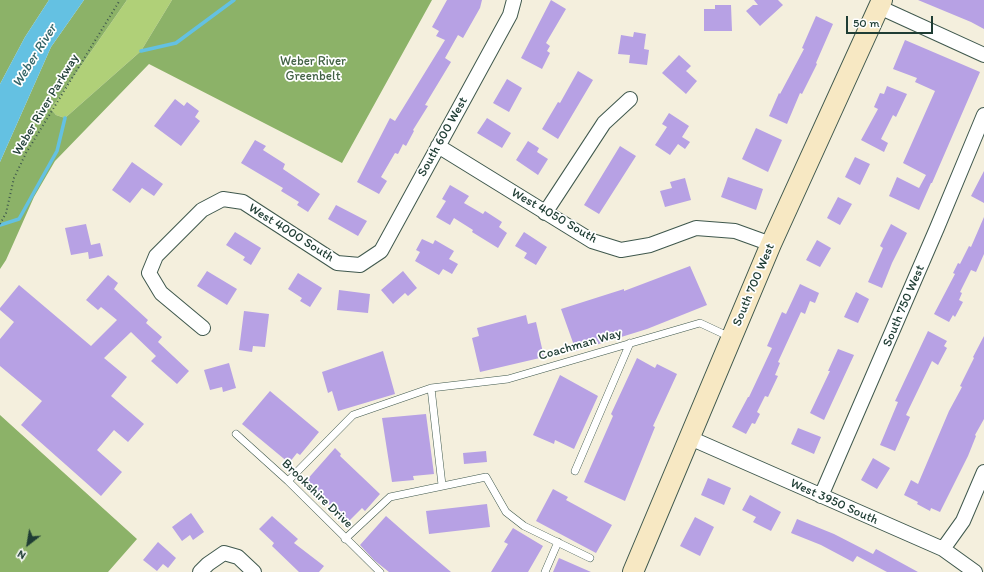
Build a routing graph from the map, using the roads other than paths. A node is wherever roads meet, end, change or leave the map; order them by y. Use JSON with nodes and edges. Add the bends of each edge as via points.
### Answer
{"nodes":[{"id":1,"x":514,"y":0,"type":"edge"},
{"id":2,"x":880,"y":3,"type":"edge"},
{"id":3,"x":984,"y":55,"type":"edge"},
{"id":4,"x":630,"y":99,"type":"dead end"},
{"id":5,"x":984,"y":115,"type":"edge"},
{"id":6,"x":438,"y":146,"type":"junction"},
{"id":7,"x":546,"y":213,"type":"junction"},
{"id":8,"x":771,"y":244,"type":"junction"},
{"id":9,"x":360,"y":265,"type":"joint"},
{"id":10,"x":203,"y":328,"type":"dead end"},
{"id":11,"x":732,"y":338,"type":"junction"},
{"id":12,"x":630,"y":343,"type":"junction"},
{"id":13,"x":431,"y":388,"type":"junction"},
{"id":14,"x":236,"y":434,"type":"dead end"},
{"id":15,"x":690,"y":438,"type":"junction"},
{"id":16,"x":575,"y":471,"type":"dead end"},
{"id":17,"x":984,"y":472,"type":"edge"},
{"id":18,"x":288,"y":481,"type":"junction"},
{"id":19,"x":442,"y":485,"type":"junction"},
{"id":20,"x":821,"y":496,"type":"junction"},
{"id":21,"x":345,"y":539,"type":"junction"},
{"id":22,"x":558,"y":542,"type":"junction"},
{"id":23,"x":943,"y":549,"type":"junction"},
{"id":24,"x":590,"y":558,"type":"dead end"},
{"id":25,"x":204,"y":568,"type":"edge"},
{"id":26,"x":254,"y":572,"type":"edge"},
{"id":27,"x":380,"y":572,"type":"edge"},
{"id":28,"x":545,"y":572,"type":"edge"},
{"id":29,"x":633,"y":572,"type":"edge"},
{"id":30,"x":975,"y":572,"type":"edge"}],
"edges":[{"from":1,"to":6,"type":"street","name":"South 600 West","via":[[510,15]]},
{"from":2,"to":3,"type":"street"},
{"from":2,"to":8,"type":"street","name":"South 700 West"},
{"from":4,"to":7,"type":"street","via":[[604,122]]},
{"from":5,"to":20,"type":"street","name":"South 750 West"},
{"from":6,"to":7,"type":"street","name":"West 4050 South"},
{"from":6,"to":9,"type":"street","name":"South 600 West","via":[[381,251]]},
{"from":7,"to":8,"type":"street","name":"West 4050 South","via":[[592,241],[621,250],[650,245],[696,228],[735,231]]},
{"from":8,"to":11,"type":"street","name":"South 700 West"},
{"from":9,"to":10,"type":"street","name":"West 4000 South","via":[[337,263],[242,202],[223,199],[202,210],[156,256],[149,273],[161,293]]},
{"from":11,"to":12,"type":"lane","name":"Coachman Way","via":[[700,323]]},
{"from":11,"to":15,"type":"street","name":"South 700 West"},
{"from":12,"to":13,"type":"lane","name":"Coachman Way","via":[[508,379]]},
{"from":12,"to":16,"type":"lane"},
{"from":13,"to":18,"type":"lane","name":"Coachman Way","via":[[353,415]]},
{"from":13,"to":19,"type":"lane"},
{"from":14,"to":18,"type":"lane","name":"Brookshire Drive"},
{"from":15,"to":20,"type":"street","name":"West 3950 South"},
{"from":15,"to":29,"type":"street","name":"South 700 West"},
{"from":17,"to":23,"type":"street","via":[[963,521]]},
{"from":18,"to":21,"type":"lane","name":"Brookshire Drive"},
{"from":19,"to":21,"type":"lane","via":[[390,496]]},
{"from":19,"to":22,"type":"lane","via":[[486,477],[506,512],[524,526]]},
{"from":20,"to":23,"type":"street","name":"West 3950 South"},
{"from":21,"to":27,"type":"lane","name":"Brookshire Drive"},
{"from":22,"to":24,"type":"lane"},
{"from":22,"to":28,"type":"lane"},
{"from":23,"to":30,"type":"street","name":"West 3950 South"},
{"from":25,"to":26,"type":"street","via":[[224,553],[238,557]]}]}
